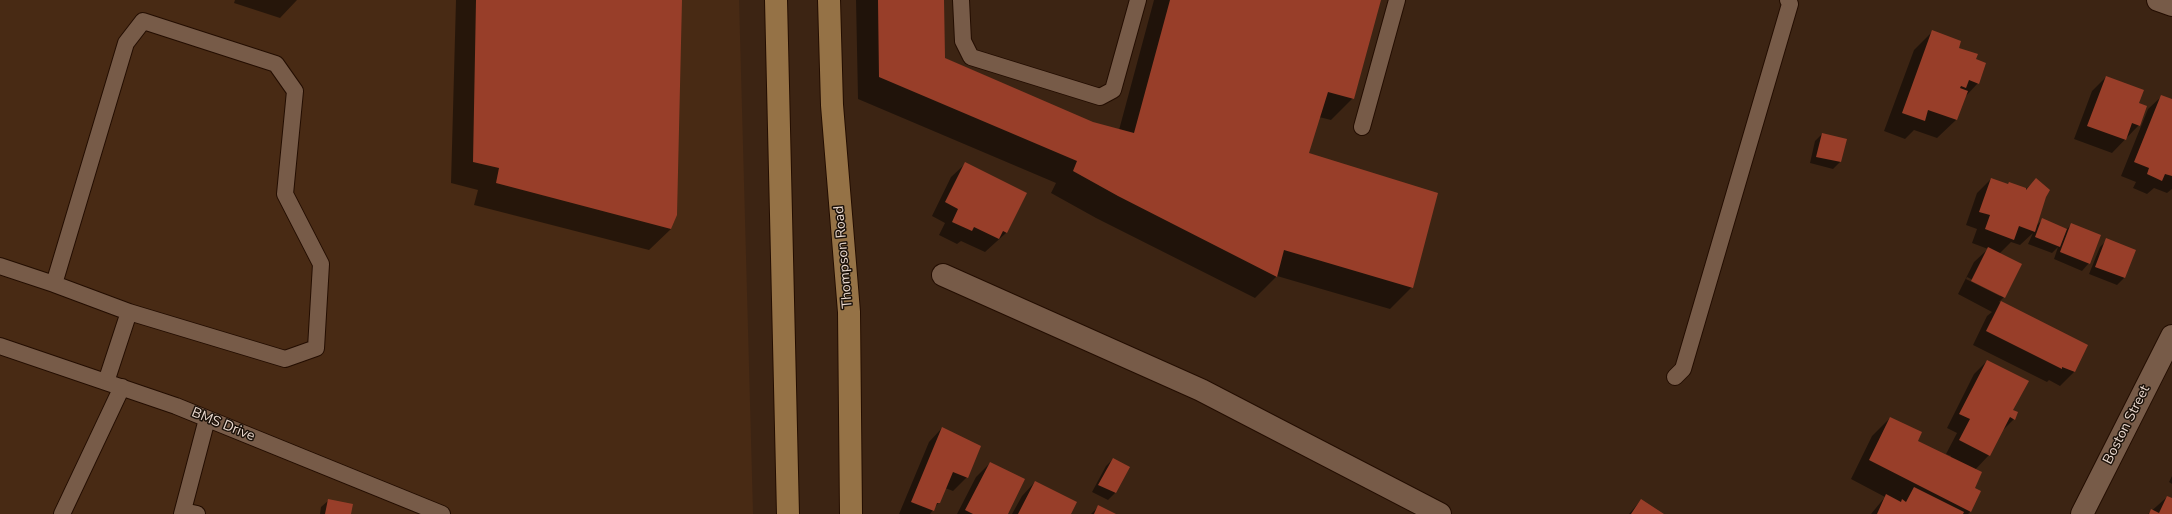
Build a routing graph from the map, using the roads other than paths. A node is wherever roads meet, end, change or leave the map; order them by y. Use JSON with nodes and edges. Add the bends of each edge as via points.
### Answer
{"nodes":[{"id":1,"x":776,"y":0,"type":"edge"},
{"id":2,"x":829,"y":0,"type":"edge"},
{"id":3,"x":961,"y":0,"type":"edge"},
{"id":4,"x":1138,"y":0,"type":"edge"},
{"id":5,"x":1397,"y":0,"type":"edge"},
{"id":6,"x":1788,"y":0,"type":"edge"},
{"id":7,"x":2158,"y":0,"type":"edge"},
{"id":8,"x":2172,"y":5,"type":"edge"},
{"id":9,"x":1362,"y":127,"type":"dead end"},
{"id":10,"x":0,"y":266,"type":"edge"},
{"id":11,"x":943,"y":275,"type":"dead end"},
{"id":12,"x":54,"y":284,"type":"junction"},
{"id":13,"x":129,"y":312,"type":"junction"},
{"id":14,"x":2172,"y":336,"type":"edge"},
{"id":15,"x":0,"y":346,"type":"edge"},
{"id":16,"x":1675,"y":377,"type":"dead end"},
{"id":17,"x":106,"y":382,"type":"junction"},
{"id":18,"x":122,"y":387,"type":"junction"},
{"id":19,"x":207,"y":418,"type":"junction"},
{"id":20,"x":187,"y":513,"type":"edge"},
{"id":21,"x":62,"y":514,"type":"edge"},
{"id":22,"x":442,"y":514,"type":"edge"},
{"id":23,"x":788,"y":514,"type":"edge"},
{"id":24,"x":851,"y":514,"type":"edge"},
{"id":25,"x":1440,"y":514,"type":"edge"},
{"id":26,"x":2082,"y":514,"type":"edge"}],
"edges":[{"from":1,"to":23,"type":"main road"},
{"from":2,"to":24,"type":"main road","name":"Thompson Road","via":[[832,105],[849,312]]},
{"from":3,"to":4,"type":"lane","via":[[963,41],[971,57],[1100,97],[1113,90]]},
{"from":5,"to":9,"type":"lane"},
{"from":6,"to":16,"type":"lane","via":[[1790,4],[1683,369]]},
{"from":7,"to":8,"type":"street"},
{"from":10,"to":12,"type":"lane"},
{"from":11,"to":25,"type":"street","via":[[1201,390]]},
{"from":12,"to":13,"type":"lane"},
{"from":12,"to":13,"type":"lane","via":[[126,43],[143,21],[276,64],[295,91],[285,194],[321,264],[316,348],[286,359]]},
{"from":13,"to":17,"type":"lane"},
{"from":14,"to":26,"type":"street","name":"Boston Street"},
{"from":15,"to":17,"type":"lane","name":"BMS Drive"},
{"from":17,"to":18,"type":"lane","name":"BMS Drive"},
{"from":18,"to":19,"type":"lane","name":"BMS Drive"},
{"from":18,"to":21,"type":"lane"},
{"from":19,"to":20,"type":"lane"},
{"from":19,"to":22,"type":"lane","name":"BMS Drive"}]}
